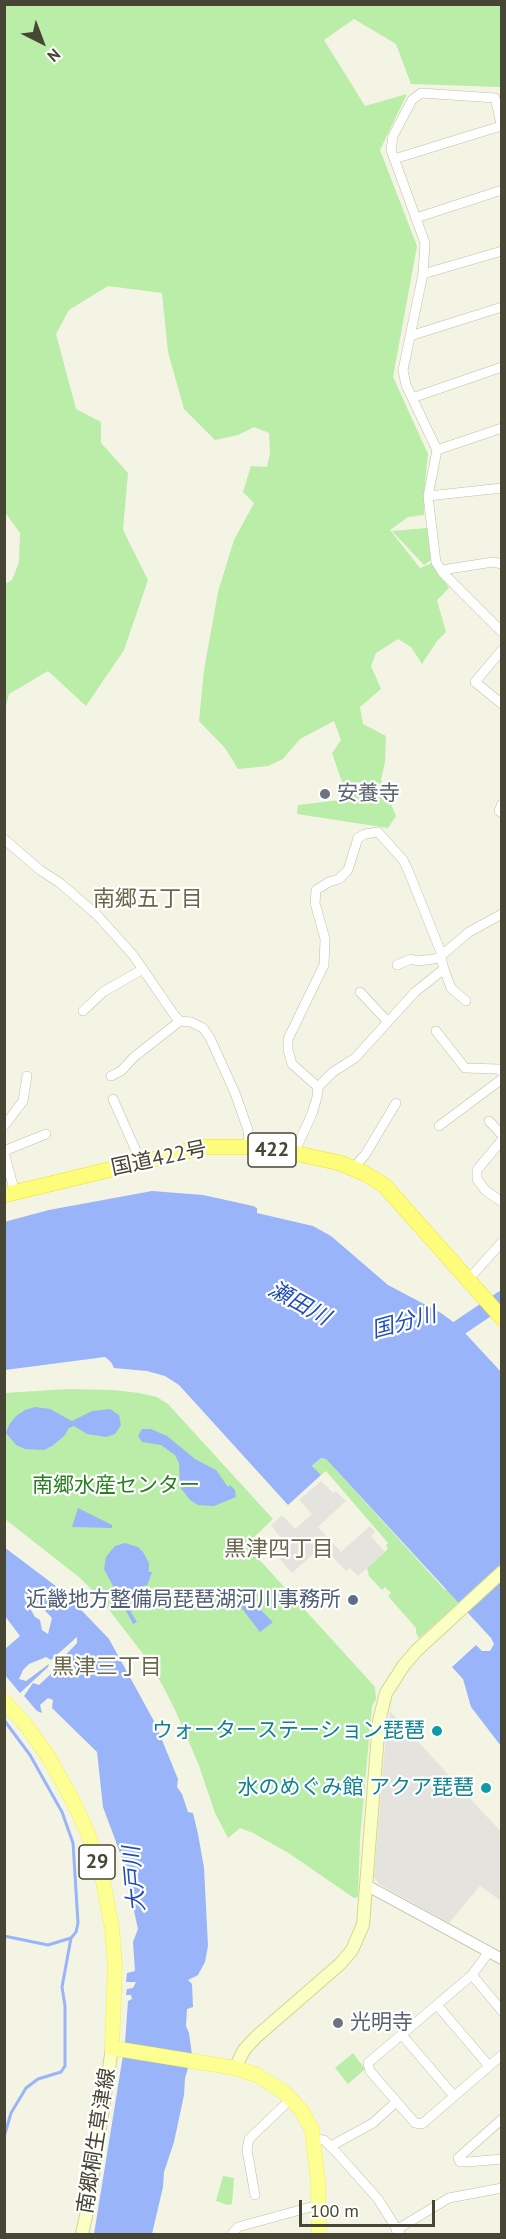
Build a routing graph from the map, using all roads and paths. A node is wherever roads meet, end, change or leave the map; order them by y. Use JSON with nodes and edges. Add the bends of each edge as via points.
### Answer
{"nodes":[{"id":1,"x":498,"y":98,"type":"edge"},
{"id":2,"x":501,"y":127,"type":"edge"},
{"id":3,"x":394,"y":159,"type":"junction"},
{"id":4,"x":501,"y":190,"type":"edge"},
{"id":5,"x":416,"y":218,"type":"junction"},
{"id":6,"x":501,"y":251,"type":"edge"},
{"id":7,"x":423,"y":274,"type":"junction"},
{"id":8,"x":501,"y":307,"type":"edge"},
{"id":9,"x":410,"y":336,"type":"junction"},
{"id":10,"x":501,"y":367,"type":"edge"},
{"id":11,"x":412,"y":398,"type":"junction"},
{"id":12,"x":501,"y":428,"type":"edge"},
{"id":13,"x":437,"y":450,"type":"junction"},
{"id":14,"x":501,"y":488,"type":"edge"},
{"id":15,"x":428,"y":496,"type":"junction"},
{"id":16,"x":501,"y":564,"type":"edge"},
{"id":17,"x":441,"y":570,"type":"junction"},
{"id":18,"x":501,"y":632,"type":"edge"},
{"id":19,"x":501,"y":650,"type":"edge"},
{"id":20,"x":501,"y":704,"type":"edge"},
{"id":21,"x":501,"y":804,"type":"edge"},
{"id":22,"x":501,"y":813,"type":"edge"},
{"id":23,"x":4,"y":839,"type":"edge"},
{"id":24,"x":500,"y":919,"type":"edge"},
{"id":25,"x":442,"y":957,"type":"junction"},
{"id":26,"x":397,"y":965,"type":"dead end"},
{"id":27,"x":143,"y":969,"type":"junction"},
{"id":28,"x":444,"y":969,"type":"junction"},
{"id":29,"x":360,"y":992,"type":"dead end"},
{"id":30,"x":466,"y":1001,"type":"dead end"},
{"id":31,"x":83,"y":1011,"type":"dead end"},
{"id":32,"x":180,"y":1021,"type":"junction"},
{"id":33,"x":388,"y":1022,"type":"junction"},
{"id":34,"x":436,"y":1032,"type":"dead end"},
{"id":35,"x":501,"y":1071,"type":"edge"},
{"id":36,"x":27,"y":1076,"type":"dead end"},
{"id":37,"x":111,"y":1076,"type":"dead end"},
{"id":38,"x":318,"y":1087,"type":"junction"},
{"id":39,"x":113,"y":1099,"type":"dead end"},
{"id":40,"x":396,"y":1103,"type":"dead end"},
{"id":41,"x":489,"y":1121,"type":"dead end"},
{"id":42,"x":4,"y":1125,"type":"edge"},
{"id":43,"x":439,"y":1126,"type":"dead end"},
{"id":44,"x":46,"y":1134,"type":"dead end"},
{"id":45,"x":501,"y":1135,"type":"edge"},
{"id":46,"x":501,"y":1140,"type":"edge"},
{"id":47,"x":249,"y":1147,"type":"junction"},
{"id":48,"x":4,"y":1151,"type":"edge"},
{"id":49,"x":294,"y":1153,"type":"junction"},
{"id":50,"x":141,"y":1162,"type":"junction"},
{"id":51,"x":353,"y":1168,"type":"junction"},
{"id":52,"x":10,"y":1194,"type":"edge"},
{"id":53,"x":501,"y":1202,"type":"edge"},
{"id":54,"x":501,"y":1242,"type":"edge"},
{"id":55,"x":468,"y":1280,"type":"junction"},
{"id":56,"x":494,"y":1310,"type":"edge"},
{"id":57,"x":501,"y":1572,"type":"edge"},
{"id":58,"x":4,"y":1701,"type":"edge"},
{"id":59,"x":366,"y":1885,"type":"junction"},
{"id":60,"x":488,"y":1953,"type":"junction"},
{"id":61,"x":501,"y":1959,"type":"edge"},
{"id":62,"x":472,"y":1976,"type":"junction"},
{"id":63,"x":437,"y":2005,"type":"junction"},
{"id":64,"x":501,"y":2011,"type":"edge"},
{"id":65,"x":402,"y":2035,"type":"junction"},
{"id":66,"x":116,"y":2049,"type":"junction"},
{"id":67,"x":501,"y":2055,"type":"edge"},
{"id":68,"x":489,"y":2066,"type":"junction"},
{"id":69,"x":231,"y":2067,"type":"junction"},
{"id":70,"x":454,"y":2096,"type":"junction"},
{"id":71,"x":292,"y":2098,"type":"junction"},
{"id":72,"x":396,"y":2102,"type":"junction"},
{"id":73,"x":501,"y":2119,"type":"edge"},
{"id":74,"x":314,"y":2139,"type":"junction"},
{"id":75,"x":331,"y":2146,"type":"junction"},
{"id":76,"x":501,"y":2159,"type":"edge"},
{"id":77,"x":501,"y":2188,"type":"edge"},
{"id":78,"x":255,"y":2195,"type":"dead end"},
{"id":79,"x":318,"y":2205,"type":"junction"},
{"id":80,"x":398,"y":2232,"type":"edge"},
{"id":81,"x":82,"y":2235,"type":"edge"},
{"id":82,"x":232,"y":2235,"type":"edge"},
{"id":83,"x":319,"y":2235,"type":"edge"}],
"edges":[{"from":1,"to":2,"type":"street"},
{"from":1,"to":3,"type":"street","via":[[421,93],[412,100],[393,136]]},
{"from":2,"to":3,"type":"street"},
{"from":3,"to":5,"type":"street"},
{"from":4,"to":5,"type":"street"},
{"from":5,"to":7,"type":"street","via":[[425,243]]},
{"from":6,"to":7,"type":"street"},
{"from":7,"to":9,"type":"street"},
{"from":8,"to":9,"type":"street"},
{"from":9,"to":11,"type":"street","via":[[403,370]]},
{"from":10,"to":11,"type":"street"},
{"from":11,"to":13,"type":"street"},
{"from":12,"to":13,"type":"street"},
{"from":13,"to":15,"type":"street"},
{"from":14,"to":15,"type":"street"},
{"from":15,"to":17,"type":"street","via":[[436,562]]},
{"from":16,"to":17,"type":"street"},
{"from":17,"to":18,"type":"street"},
{"from":19,"to":20,"type":"street","via":[[475,682]]},
{"from":21,"to":22,"type":"street"},
{"from":23,"to":27,"type":"street","via":[[97,915]]},
{"from":24,"to":25,"type":"street","via":[[470,932]]},
{"from":25,"to":26,"type":"street","via":[[411,959]]},
{"from":25,"to":28,"type":"street"},
{"from":25,"to":38,"type":"street","via":[[403,860],[378,832],[358,838],[348,870],[316,890],[315,903],[325,939],[324,965],[288,1039],[292,1064]]},
{"from":27,"to":31,"type":"street","via":[[103,992]]},
{"from":27,"to":32,"type":"street"},
{"from":28,"to":30,"type":"street","via":[[451,988]]},
{"from":28,"to":33,"type":"street","via":[[415,992]]},
{"from":29,"to":33,"type":"street"},
{"from":32,"to":37,"type":"street"},
{"from":32,"to":47,"type":"street","via":[[202,1028],[210,1038],[248,1130]]},
{"from":33,"to":38,"type":"street","via":[[355,1058]]},
{"from":34,"to":35,"type":"street","via":[[465,1068]]},
{"from":35,"to":43,"type":"street"},
{"from":36,"to":42,"type":"street","via":[[23,1101]]},
{"from":38,"to":49,"type":"street","via":[[312,1114]]},
{"from":39,"to":50,"type":"street"},
{"from":40,"to":51,"type":"street"},
{"from":41,"to":45,"type":"street"},
{"from":44,"to":48,"type":"street"},
{"from":46,"to":53,"type":"street","via":[[477,1170],[477,1179]]},
{"from":47,"to":49,"type":"highway","name":"国道422号","number":"422"},
{"from":47,"to":50,"type":"highway","name":"国道422号","number":"422","via":[[204,1147]]},
{"from":48,"to":52,"type":"street"},
{"from":49,"to":51,"type":"highway","name":"国道422号","number":"422"},
{"from":50,"to":52,"type":"highway","name":"国道422号","number":"422"},
{"from":51,"to":55,"type":"highway","name":"国道422号","number":"422","via":[[384,1185]]},
{"from":54,"to":55,"type":"street"},
{"from":55,"to":56,"type":"highway","name":"国道422号","number":"422"},
{"from":57,"to":59,"type":"main road","via":[[404,1665],[386,1694],[379,1721]]},
{"from":58,"to":66,"type":"main road","number":"29","via":[[48,1756],[88,1834],[102,1876],[112,1928]]},
{"from":59,"to":60,"type":"street"},
{"from":59,"to":69,"type":"main road","via":[[363,1926],[352,1950],[256,2037]]},
{"from":60,"to":61,"type":"street"},
{"from":60,"to":62,"type":"street"},
{"from":62,"to":63,"type":"street"},
{"from":62,"to":64,"type":"street"},
{"from":63,"to":65,"type":"street"},
{"from":63,"to":68,"type":"street"},
{"from":65,"to":70,"type":"street"},
{"from":65,"to":72,"type":"street","via":[[368,2064]]},
{"from":66,"to":69,"type":"main road"},
{"from":66,"to":81,"type":"main road","name":"南郷桐生草津線"},
{"from":67,"to":68,"type":"street"},
{"from":68,"to":70,"type":"street"},
{"from":69,"to":71,"type":"main road","via":[[270,2082]]},
{"from":70,"to":72,"type":"street","via":[[422,2124],[415,2123]]},
{"from":71,"to":74,"type":"main road"},
{"from":71,"to":78,"type":"street","via":[[254,2133],[247,2145]]},
{"from":72,"to":75,"type":"street","via":[[373,2123]]},
{"from":73,"to":76,"type":"street","via":[[458,2158],[460,2162]]},
{"from":74,"to":75,"type":"street"},
{"from":74,"to":79,"type":"main road"},
{"from":75,"to":80,"type":"street","via":[[378,2199]]},
{"from":77,"to":80,"type":"street","via":[[449,2198]]},
{"from":79,"to":82,"type":"street","via":[[238,2227]]},
{"from":79,"to":83,"type":"main road"}]}
